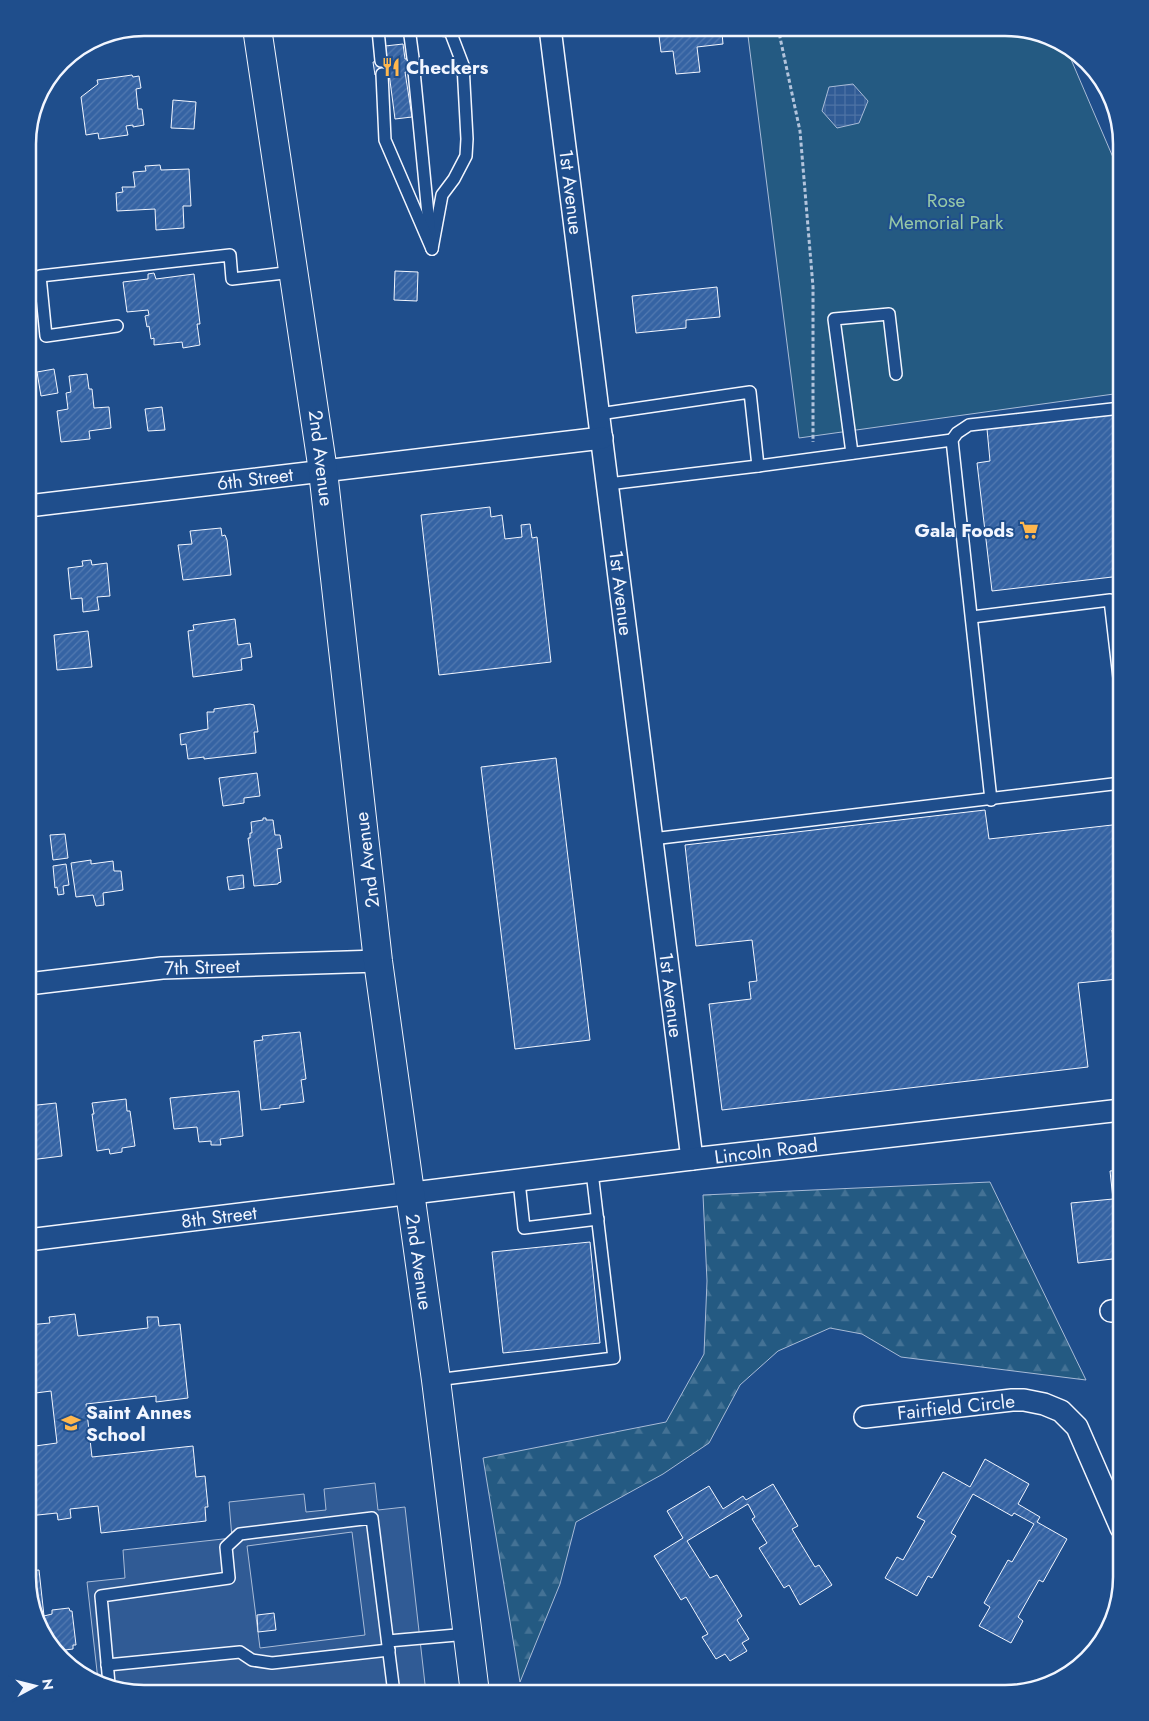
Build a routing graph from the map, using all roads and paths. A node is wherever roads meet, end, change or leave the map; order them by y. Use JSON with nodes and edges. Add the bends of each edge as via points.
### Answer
{"nodes":[{"id":1,"x":259,"y":36,"type":"edge"},
{"id":2,"x":379,"y":36,"type":"edge"},
{"id":3,"x":410,"y":36,"type":"edge"},
{"id":4,"x":452,"y":36,"type":"edge"},
{"id":5,"x":551,"y":36,"type":"edge"},
{"id":6,"x":780,"y":36,"type":"edge"},
{"id":7,"x":413,"y":58,"type":"dead end"},
{"id":8,"x":381,"y":61,"type":"dead end"},
{"id":9,"x":414,"y":71,"type":"dead end"},
{"id":10,"x":382,"y":74,"type":"dead end"},
{"id":11,"x":432,"y":250,"type":"junction"},
{"id":12,"x":294,"y":272,"type":"junction"},
{"id":13,"x":117,"y":326,"type":"dead end"},
{"id":14,"x":896,"y":374,"type":"dead end"},
{"id":15,"x":1113,"y":409,"type":"edge"},
{"id":16,"x":599,"y":414,"type":"junction"},
{"id":17,"x":602,"y":438,"type":"junction"},
{"id":18,"x":952,"y":440,"type":"junction"},
{"id":19,"x":852,"y":453,"type":"junction"},
{"id":20,"x":813,"y":458,"type":"junction"},
{"id":21,"x":758,"y":466,"type":"junction"},
{"id":22,"x":323,"y":471,"type":"junction"},
{"id":23,"x":608,"y":484,"type":"junction"},
{"id":24,"x":36,"y":505,"type":"edge"},
{"id":25,"x":972,"y":616,"type":"junction"},
{"id":26,"x":1113,"y":624,"type":"edge"},
{"id":27,"x":1113,"y":784,"type":"edge"},
{"id":28,"x":991,"y":800,"type":"junction"},
{"id":29,"x":652,"y":839,"type":"junction"},
{"id":30,"x":378,"y":961,"type":"junction"},
{"id":31,"x":36,"y":983,"type":"edge"},
{"id":32,"x":1113,"y":1111,"type":"edge"},
{"id":33,"x":692,"y":1159,"type":"junction"},
{"id":34,"x":592,"y":1172,"type":"junction"},
{"id":35,"x":519,"y":1182,"type":"junction"},
{"id":36,"x":410,"y":1193,"type":"junction"},
{"id":37,"x":598,"y":1219,"type":"junction"},
{"id":38,"x":36,"y":1239,"type":"edge"},
{"id":39,"x":436,"y":1380,"type":"junction"},
{"id":40,"x":865,"y":1417,"type":"dead end"},
{"id":41,"x":1113,"y":1508,"type":"edge"},
{"id":42,"x":468,"y":1634,"type":"junction"},
{"id":43,"x":388,"y":1645,"type":"junction"},
{"id":44,"x":107,"y":1665,"type":"junction"},
{"id":45,"x":108,"y":1679,"type":"edge"},
{"id":46,"x":393,"y":1685,"type":"edge"},
{"id":47,"x":474,"y":1685,"type":"edge"}],
"edges":[{"from":1,"to":12,"type":"street","name":"2nd Avenue"},
{"from":2,"to":8,"type":"lane"},
{"from":3,"to":7,"type":"lane"},
{"from":4,"to":11,"type":"lane","via":[[463,65],[466,156],[442,195]]},
{"from":5,"to":16,"type":"street","name":"1st Avenue"},
{"from":6,"to":20,"type":"path","via":[[800,131],[813,287]]},
{"from":9,"to":11,"type":"lane"},
{"from":10,"to":11,"type":"lane","via":[[385,140]]},
{"from":12,"to":13,"type":"lane","via":[[232,279],[230,255],[40,276],[46,336]]},
{"from":12,"to":22,"type":"street","name":"2nd Avenue"},
{"from":14,"to":19,"type":"lane","via":[[890,314],[834,319]]},
{"from":15,"to":18,"type":"lane","via":[[969,425]]},
{"from":16,"to":17,"type":"street","name":"1st Avenue"},
{"from":16,"to":21,"type":"lane","via":[[750,392]]},
{"from":17,"to":22,"type":"street","name":"6th Street"},
{"from":17,"to":23,"type":"street","name":"1st Avenue"},
{"from":18,"to":19,"type":"lane"},
{"from":18,"to":25,"type":"lane"},
{"from":19,"to":20,"type":"lane"},
{"from":20,"to":21,"type":"lane"},
{"from":21,"to":23,"type":"lane"},
{"from":22,"to":24,"type":"street","name":"6th Street"},
{"from":22,"to":30,"type":"street","name":"2nd Avenue"},
{"from":23,"to":29,"type":"street","name":"1st Avenue"},
{"from":25,"to":26,"type":"lane","via":[[1110,600]]},
{"from":25,"to":28,"type":"lane"},
{"from":27,"to":28,"type":"lane"},
{"from":28,"to":29,"type":"lane"},
{"from":29,"to":33,"type":"street","name":"1st Avenue"},
{"from":30,"to":31,"type":"street","name":"7th Street","via":[[162,968]]},
{"from":30,"to":36,"type":"street","name":"2nd Avenue"},
{"from":32,"to":33,"type":"street","name":"Lincoln Road"},
{"from":33,"to":34,"type":"street","name":"Lincoln Road"},
{"from":34,"to":35,"type":"street","name":"Lincoln Road"},
{"from":34,"to":37,"type":"lane"},
{"from":35,"to":36,"type":"street","name":"Lincoln Road"},
{"from":35,"to":37,"type":"lane","via":[[524,1228]]},
{"from":36,"to":38,"type":"street","name":"8th Street"},
{"from":36,"to":39,"type":"street","name":"2nd Avenue"},
{"from":37,"to":39,"type":"lane","via":[[614,1358]]},
{"from":39,"to":42,"type":"street","name":"2nd Avenue"},
{"from":40,"to":41,"type":"street","name":"Fairfield Circle","via":[[1012,1400],[1044,1404],[1061,1411],[1077,1427]]},
{"from":42,"to":43,"type":"lane"},
{"from":42,"to":47,"type":"street","name":"2nd Avenue"},
{"from":43,"to":44,"type":"lane","via":[[272,1663],[252,1660],[240,1652]]},
{"from":43,"to":44,"type":"lane","via":[[372,1518],[240,1534],[226,1547],[230,1578],[100,1596]]},
{"from":43,"to":46,"type":"lane"},
{"from":44,"to":45,"type":"lane"}]}
